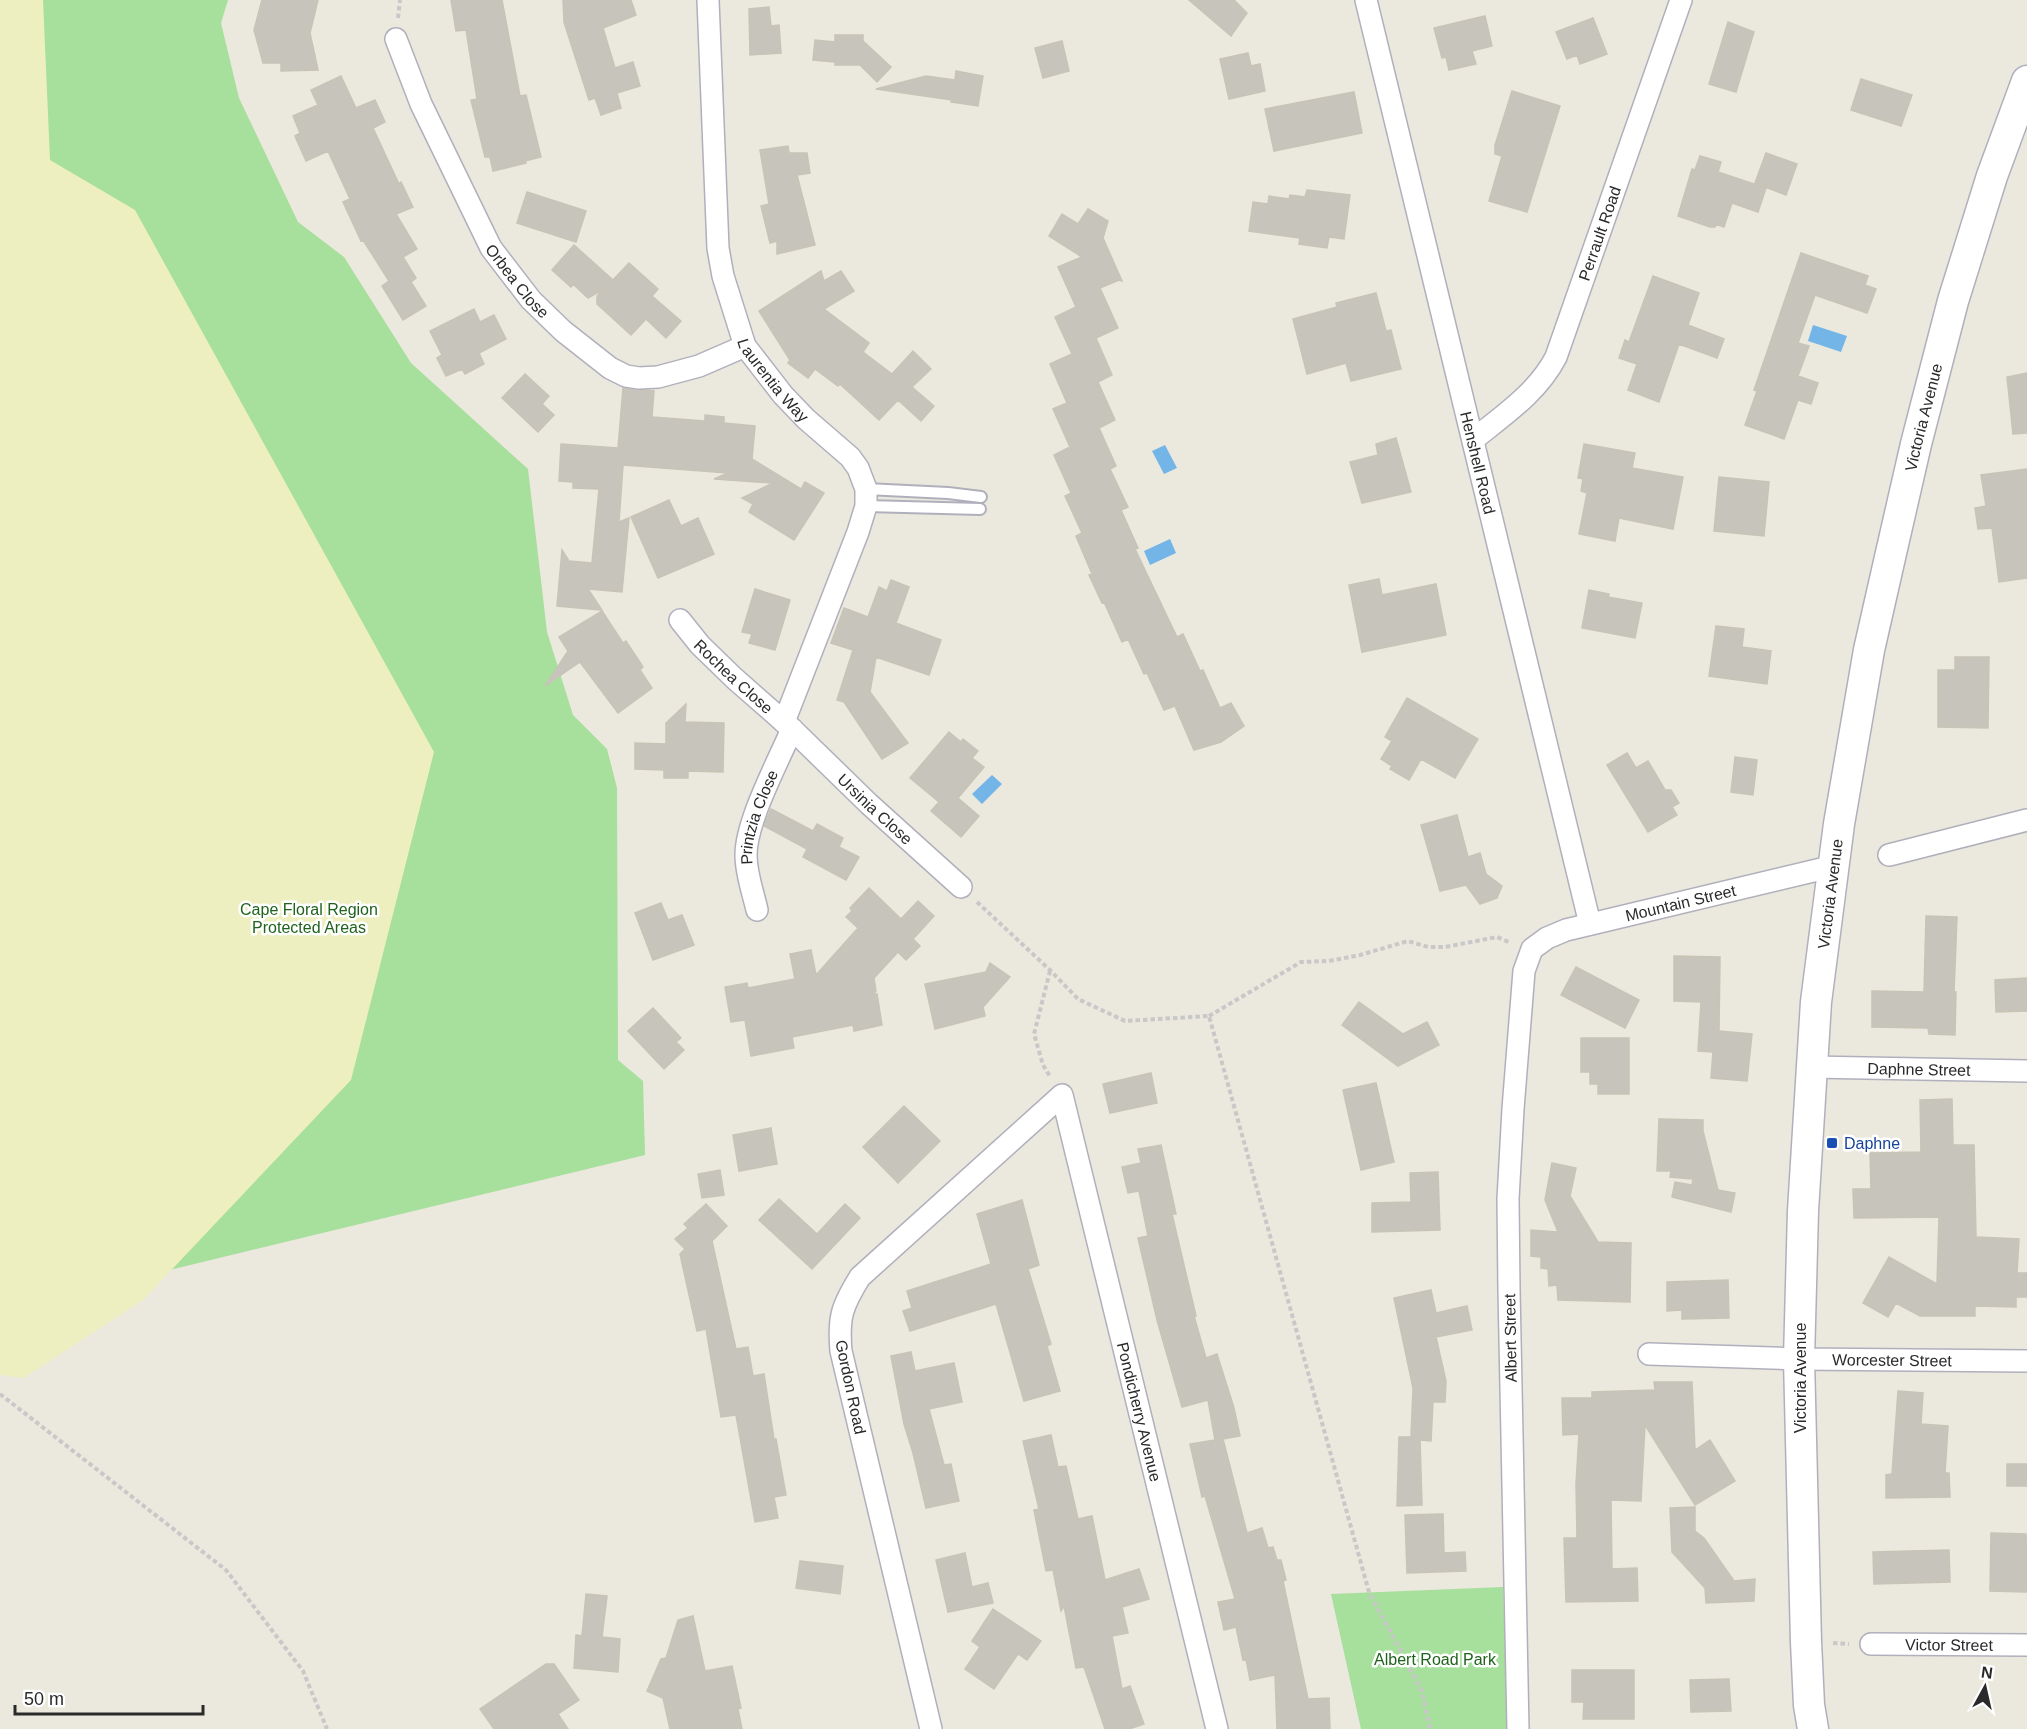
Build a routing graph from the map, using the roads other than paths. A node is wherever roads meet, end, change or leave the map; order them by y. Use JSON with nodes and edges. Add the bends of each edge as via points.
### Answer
{"nodes":[{"id":1,"x":708,"y":0,"type":"edge"},
{"id":2,"x":1366,"y":0,"type":"edge"},
{"id":3,"x":1681,"y":0,"type":"edge"},
{"id":4,"x":396,"y":39,"type":"dead end"},
{"id":5,"x":2027,"y":81,"type":"edge"},
{"id":6,"x":745,"y":346,"type":"junction"},
{"id":7,"x":1474,"y":439,"type":"junction"},
{"id":8,"x":866,"y":498,"type":"junction"},
{"id":9,"x":680,"y":620,"type":"dead end"},
{"id":10,"x":788,"y":726,"type":"junction"},
{"id":11,"x":2027,"y":820,"type":"edge"},
{"id":12,"x":1888,"y":855,"type":"dead end"},
{"id":13,"x":1834,"y":866,"type":"junction"},
{"id":14,"x":961,"y":887,"type":"road end"},
{"id":15,"x":757,"y":910,"type":"dead end"},
{"id":16,"x":1590,"y":924,"type":"junction"},
{"id":17,"x":1532,"y":949,"type":"joint"},
{"id":18,"x":1812,"y":1066,"type":"junction"},
{"id":19,"x":2027,"y":1071,"type":"edge"},
{"id":20,"x":1062,"y":1095,"type":"joint"},
{"id":21,"x":1649,"y":1354,"type":"dead end"},
{"id":22,"x":1799,"y":1359,"type":"junction"},
{"id":23,"x":2027,"y":1361,"type":"edge"},
{"id":24,"x":1871,"y":1644,"type":"dead end"},
{"id":25,"x":2027,"y":1645,"type":"edge"},
{"id":26,"x":931,"y":1729,"type":"edge"},
{"id":27,"x":1217,"y":1729,"type":"edge"},
{"id":28,"x":1518,"y":1729,"type":"edge"},
{"id":29,"x":1813,"y":1729,"type":"edge"}],
"edges":[{"from":1,"to":6,"type":"street","name":"Laurentia Way","via":[[718,248]]},
{"from":2,"to":7,"type":"street","name":"Henshell Road"},
{"from":3,"to":7,"type":"street","name":"Perrault Road","via":[[1556,357],[1534,389]]},
{"from":4,"to":6,"type":"street","name":"Orbea Close","via":[[421,104],[491,248],[531,300],[563,331],[610,368],[639,378],[699,366]]},
{"from":5,"to":13,"type":"street","name":"Victoria Avenue","via":[[1953,301],[1916,444],[1869,650]]},
{"from":6,"to":8,"type":"street","name":"Laurentia Way","via":[[783,395],[850,457],[858,468]]},
{"from":7,"to":16,"type":"street","name":"Henshell Road"},
{"from":8,"to":8,"type":"lane","via":[[948,493],[980,503]]},
{"from":8,"to":10,"type":"street","via":[[858,532]]},
{"from":9,"to":10,"type":"street","name":"Rochea Close","via":[[700,645]]},
{"from":10,"to":14,"type":"street","name":"Ursinia Close"},
{"from":10,"to":15,"type":"street","name":"Printzia Close","via":[[748,837],[747,870]]},
{"from":11,"to":12,"type":"street"},
{"from":13,"to":16,"type":"street","name":"Mountain Street"},
{"from":13,"to":18,"type":"street","name":"Victoria Avenue","via":[[1816,1002]]},
{"from":16,"to":17,"type":"street","name":"Mountain Street","via":[[1554,934]]},
{"from":17,"to":28,"type":"street","name":"Albert Street","via":[[1524,971],[1508,1199]]},
{"from":18,"to":19,"type":"street","name":"Daphne Street"},
{"from":18,"to":22,"type":"street","name":"Victoria Avenue"},
{"from":20,"to":26,"type":"street","name":"Gordon Road","via":[[860,1277],[845,1300],[839,1324],[841,1351]]},
{"from":20,"to":27,"type":"street","name":"Pondicherry Avenue"},
{"from":21,"to":22,"type":"street","name":"Worcester Street"},
{"from":22,"to":23,"type":"street","name":"Worcester Street"},
{"from":22,"to":29,"type":"street","name":"Victoria Avenue","via":[[1806,1642]]},
{"from":24,"to":25,"type":"street","name":"Victor Street"}]}
